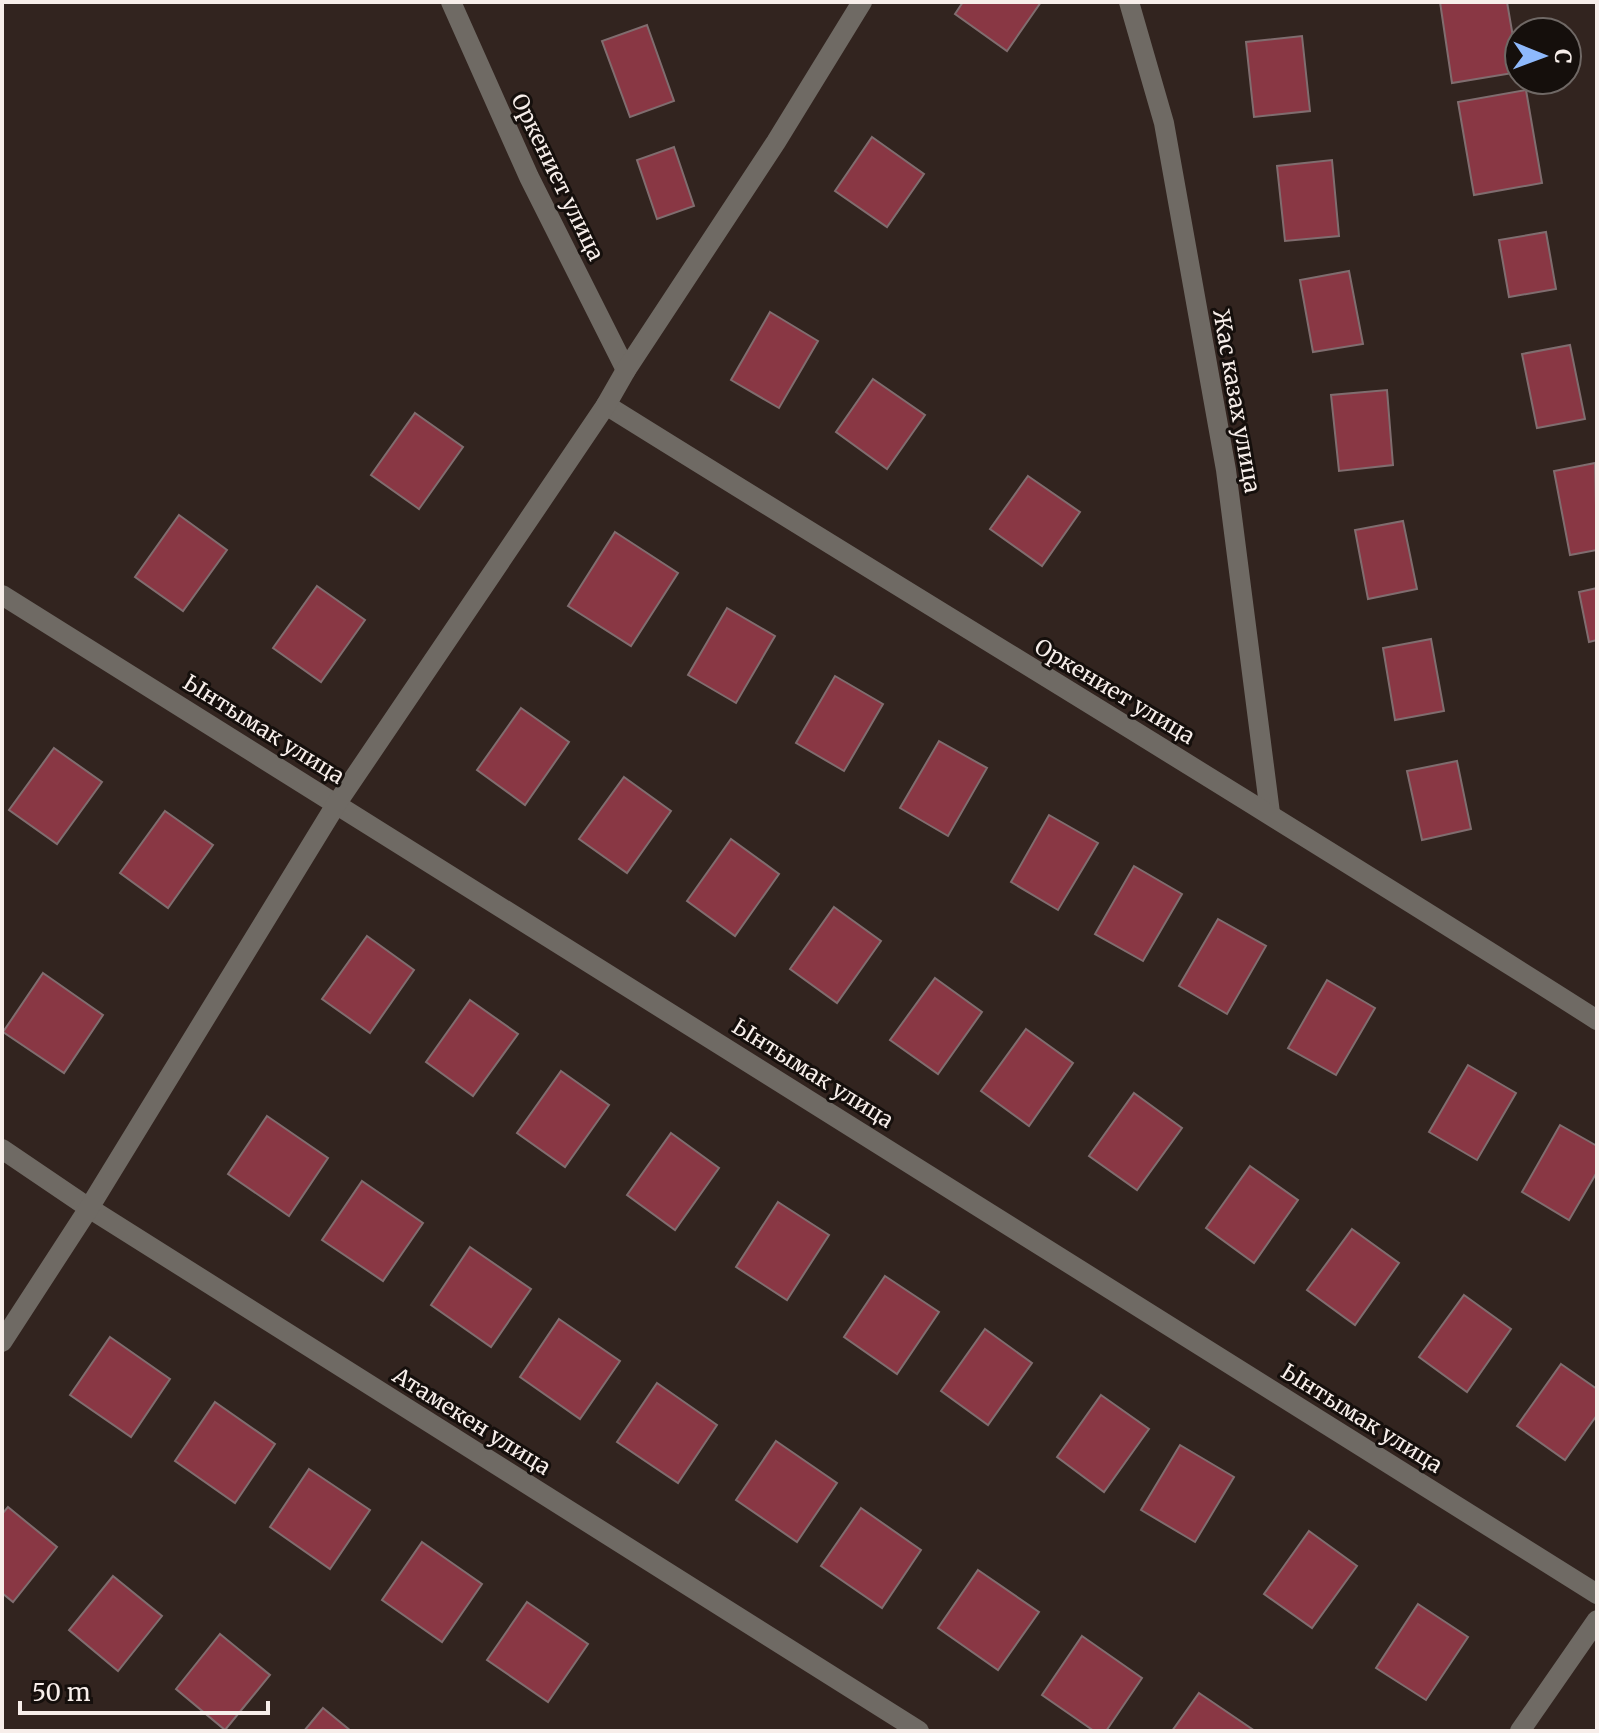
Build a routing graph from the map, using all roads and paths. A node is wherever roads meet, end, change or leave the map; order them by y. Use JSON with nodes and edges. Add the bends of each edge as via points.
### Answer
{"nodes":[{"id":1,"x":451,"y":2,"type":"edge"},
{"id":2,"x":862,"y":2,"type":"edge"},
{"id":3,"x":1129,"y":2,"type":"edge"},
{"id":4,"x":626,"y":370,"type":"junction"},
{"id":5,"x":606,"y":405,"type":"junction"},
{"id":6,"x":2,"y":595,"type":"edge"},
{"id":7,"x":337,"y":803,"type":"junction"},
{"id":8,"x":1270,"y":813,"type":"junction"},
{"id":9,"x":1597,"y":1020,"type":"edge"},
{"id":10,"x":2,"y":1149,"type":"edge"},
{"id":11,"x":89,"y":1208,"type":"junction"},
{"id":12,"x":2,"y":1342,"type":"edge"},
{"id":13,"x":1597,"y":1594,"type":"edge"},
{"id":14,"x":1597,"y":1620,"type":"edge"},
{"id":15,"x":919,"y":1731,"type":"edge"},
{"id":16,"x":1520,"y":1731,"type":"edge"}],
"edges":[{"from":1,"to":4,"type":"street","name":"Оркениет улица","via":[[529,177]]},
{"from":2,"to":4,"type":"street"},
{"from":3,"to":8,"type":"street","name":"Жас казах улица","via":[[1164,123],[1226,470]]},
{"from":4,"to":5,"type":"street"},
{"from":5,"to":7,"type":"street"},
{"from":5,"to":8,"type":"street","name":"Оркениет улица"},
{"from":6,"to":7,"type":"street","name":"Ынтымак улица"},
{"from":7,"to":11,"type":"street"},
{"from":7,"to":13,"type":"street","name":"Ынтымак улица"},
{"from":8,"to":9,"type":"street","name":"Оркениет улица"},
{"from":10,"to":11,"type":"street","name":"Атамекен улица"},
{"from":11,"to":12,"type":"street"},
{"from":11,"to":15,"type":"street","name":"Атамекен улица"},
{"from":14,"to":16,"type":"street"}]}
